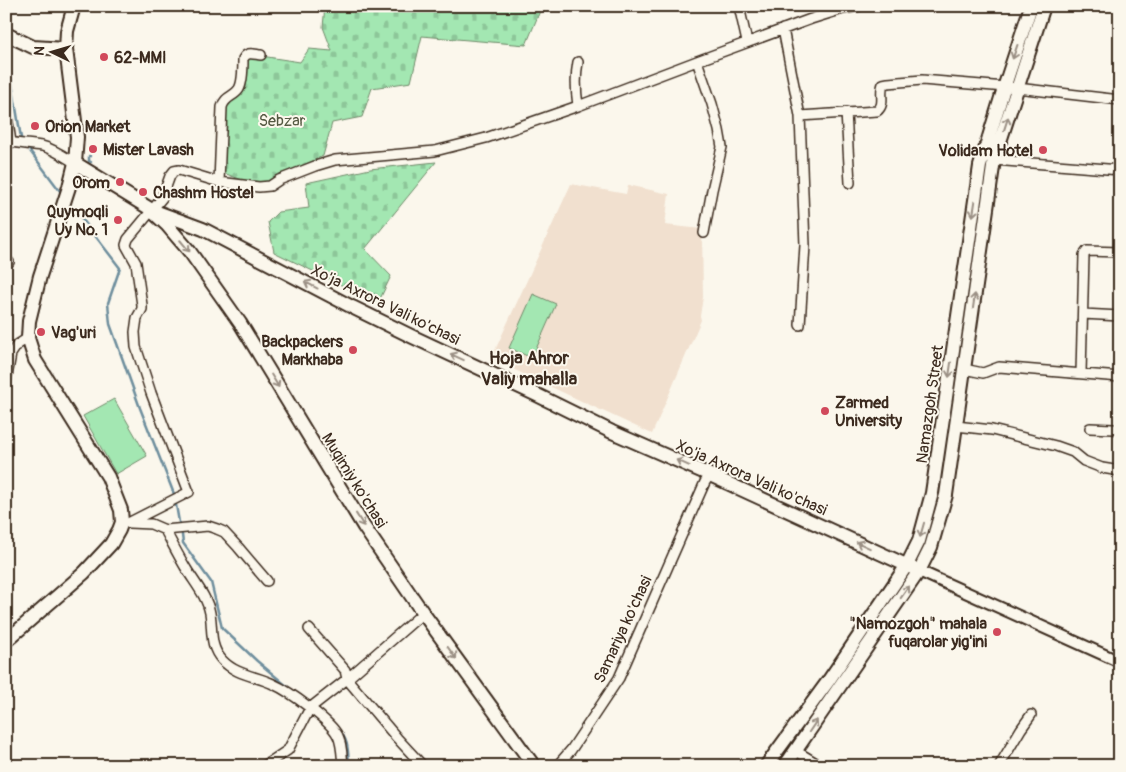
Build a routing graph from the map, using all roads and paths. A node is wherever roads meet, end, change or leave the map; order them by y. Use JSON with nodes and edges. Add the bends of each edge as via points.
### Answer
{"nodes":[{"id":1,"x":74,"y":6,"type":"edge"},
{"id":2,"x":739,"y":6,"type":"edge"},
{"id":3,"x":859,"y":6,"type":"edge"},
{"id":4,"x":1031,"y":6,"type":"edge"},
{"id":5,"x":1044,"y":6,"type":"edge"},
{"id":6,"x":783,"y":30,"type":"junction"},
{"id":7,"x":6,"y":34,"type":"edge"},
{"id":8,"x":747,"y":42,"type":"junction"},
{"id":9,"x":66,"y":49,"type":"junction"},
{"id":10,"x":261,"y":55,"type":"dead end"},
{"id":11,"x":697,"y":60,"type":"junction"},
{"id":12,"x":578,"y":62,"type":"dead end"},
{"id":13,"x":1004,"y":88,"type":"junction"},
{"id":14,"x":1017,"y":88,"type":"junction"},
{"id":15,"x":1120,"y":100,"type":"edge"},
{"id":16,"x":578,"y":106,"type":"junction"},
{"id":17,"x":6,"y":110,"type":"edge"},
{"id":18,"x":846,"y":112,"type":"junction"},
{"id":19,"x":800,"y":116,"type":"junction"},
{"id":20,"x":17,"y":143,"type":"edge"},
{"id":21,"x":994,"y":160,"type":"junction"},
{"id":22,"x":75,"y":163,"type":"junction"},
{"id":23,"x":1120,"y":170,"type":"edge"},
{"id":24,"x":218,"y":182,"type":"junction"},
{"id":25,"x":850,"y":183,"type":"dead end"},
{"id":26,"x":152,"y":210,"type":"junction"},
{"id":27,"x":704,"y":233,"type":"dead end"},
{"id":28,"x":1120,"y":252,"type":"edge"},
{"id":29,"x":1083,"y":314,"type":"junction"},
{"id":30,"x":1120,"y":316,"type":"edge"},
{"id":31,"x":800,"y":325,"type":"dead end"},
{"id":32,"x":28,"y":338,"type":"junction"},
{"id":33,"x":964,"y":369,"type":"junction"},
{"id":34,"x":1081,"y":373,"type":"junction"},
{"id":35,"x":1120,"y":377,"type":"edge"},
{"id":36,"x":6,"y":382,"type":"edge"},
{"id":37,"x":956,"y":426,"type":"junction"},
{"id":38,"x":1090,"y":428,"type":"dead end"},
{"id":39,"x":1120,"y":430,"type":"edge"},
{"id":40,"x":1120,"y":471,"type":"edge"},
{"id":41,"x":710,"y":475,"type":"junction"},
{"id":42,"x":125,"y":523,"type":"junction"},
{"id":43,"x":165,"y":530,"type":"junction"},
{"id":44,"x":907,"y":566,"type":"junction"},
{"id":45,"x":919,"y":571,"type":"junction"},
{"id":46,"x":266,"y":581,"type":"dead end"},
{"id":47,"x":422,"y":613,"type":"junction"},
{"id":48,"x":309,"y":629,"type":"dead end"},
{"id":49,"x":6,"y":642,"type":"edge"},
{"id":50,"x":1120,"y":662,"type":"edge"},
{"id":51,"x":347,"y":680,"type":"junction"},
{"id":52,"x":310,"y":708,"type":"junction"},
{"id":53,"x":1031,"y":715,"type":"dead end"},
{"id":54,"x":796,"y":751,"type":"junction"},
{"id":55,"x":264,"y":766,"type":"edge"},
{"id":56,"x":343,"y":766,"type":"edge"},
{"id":57,"x":423,"y":766,"type":"edge"},
{"id":58,"x":534,"y":766,"type":"edge"},
{"id":59,"x":557,"y":766,"type":"edge"},
{"id":60,"x":766,"y":766,"type":"edge"},
{"id":61,"x":785,"y":766,"type":"edge"},
{"id":62,"x":821,"y":766,"type":"edge"},
{"id":63,"x":999,"y":766,"type":"edge"}],
"edges":[{"from":1,"to":9,"type":"main road"},
{"from":2,"to":8,"type":"street"},
{"from":3,"to":6,"type":"street","via":[[843,8]]},
{"from":4,"to":13,"type":"main road","name":"Namazgoh Street","one_way":true},
{"from":5,"to":14,"type":"main road","name":"Namazgoh Street"},
{"from":6,"to":8,"type":"street"},
{"from":6,"to":19,"type":"street"},
{"from":7,"to":9,"type":"main road","via":[[33,47]]},
{"from":8,"to":11,"type":"street"},
{"from":9,"to":22,"type":"main road","via":[[77,137]]},
{"from":10,"to":24,"type":"street","via":[[245,55],[238,91],[228,97],[222,107]]},
{"from":11,"to":16,"type":"street"},
{"from":11,"to":27,"type":"street","via":[[722,147]]},
{"from":12,"to":16,"type":"street"},
{"from":13,"to":14,"type":"street"},
{"from":13,"to":18,"type":"street","via":[[922,80],[888,83],[882,88],[881,108]]},
{"from":13,"to":44,"type":"main road","name":"Namazgoh Street","one_way":true,"via":[[980,166],[932,493],[919,541]]},
{"from":14,"to":15,"type":"street"},
{"from":21,"to":14,"type":"main road","name":"Namazgoh Street","one_way":true},
{"from":16,"to":24,"type":"street","via":[[486,138],[435,151],[335,160],[270,186],[259,188]]},
{"from":17,"to":20,"type":"street"},
{"from":18,"to":19,"type":"street"},
{"from":18,"to":25,"type":"street"},
{"from":19,"to":31,"type":"street","via":[[805,245]]},
{"from":20,"to":22,"type":"street","via":[[48,148]]},
{"from":21,"to":23,"type":"street"},
{"from":33,"to":21,"type":"main road","name":"Namazgoh Street","one_way":true},
{"from":22,"to":26,"type":"main road","name":"Xo'ja Axrora Vali ko'chasi"},
{"from":22,"to":32,"type":"main road","via":[[35,294]]},
{"from":24,"to":26,"type":"street","via":[[174,171],[162,198]]},
{"from":41,"to":26,"type":"main road","name":"Xo'ja Axrora Vali ko'chasi","one_way":true,"via":[[412,337],[203,229]]},
{"from":26,"to":42,"type":"street","via":[[126,245],[136,263],[142,305],[135,340],[151,393],[189,492]]},
{"from":26,"to":47,"type":"main road","name":"Muqimiy ko'chasi","one_way":true,"via":[[190,252],[240,323],[364,527]]},
{"from":28,"to":29,"type":"street","via":[[1087,251],[1084,255]]},
{"from":29,"to":30,"type":"street"},
{"from":29,"to":34,"type":"street"},
{"from":32,"to":36,"type":"street","via":[[11,354]]},
{"from":32,"to":42,"type":"main road","via":[[35,360],[108,477]]},
{"from":33,"to":34,"type":"street","via":[[983,372],[999,367]]},
{"from":33,"to":37,"type":"main road","name":"Namazgoh Street"},
{"from":34,"to":35,"type":"street"},
{"from":37,"to":40,"type":"street","via":[[992,430],[1056,446],[1073,452],[1084,461]]},
{"from":37,"to":45,"type":"main road","name":"Namazgoh Street","via":[[946,495]]},
{"from":38,"to":39,"type":"street"},
{"from":44,"to":41,"type":"main road","name":"Xo'ja Axrora Vali ko'chasi","one_way":true},
{"from":41,"to":59,"type":"street","name":"Samariya ko'chasi","via":[[620,678]]},
{"from":42,"to":43,"type":"street","via":[[151,524]]},
{"from":42,"to":49,"type":"main road","via":[[89,568]]},
{"from":43,"to":46,"type":"street","via":[[208,526],[224,532]]},
{"from":43,"to":52,"type":"street","via":[[203,594],[210,612],[212,639],[221,659],[240,673],[272,684]]},
{"from":44,"to":45,"type":"main road","name":"Xo'ja Axrora Vali ko'chasi"},
{"from":44,"to":60,"type":"main road","name":"Namazgoh Street"},
{"from":45,"to":50,"type":"street"},
{"from":54,"to":45,"type":"main road","name":"Namazgoh Street","one_way":true},
{"from":47,"to":51,"type":"street"},
{"from":47,"to":58,"type":"main road","name":"Muqimiy ko'chasi","one_way":true},
{"from":48,"to":51,"type":"street","via":[[345,670]]},
{"from":51,"to":52,"type":"street"},
{"from":51,"to":57,"type":"street"},
{"from":52,"to":55,"type":"street","via":[[288,750]]},
{"from":52,"to":56,"type":"street","via":[[339,738]]},
{"from":53,"to":63,"type":"street"},
{"from":54,"to":61,"type":"main road","name":"Namazgoh Street"},
{"from":54,"to":62,"type":"street"}]}
